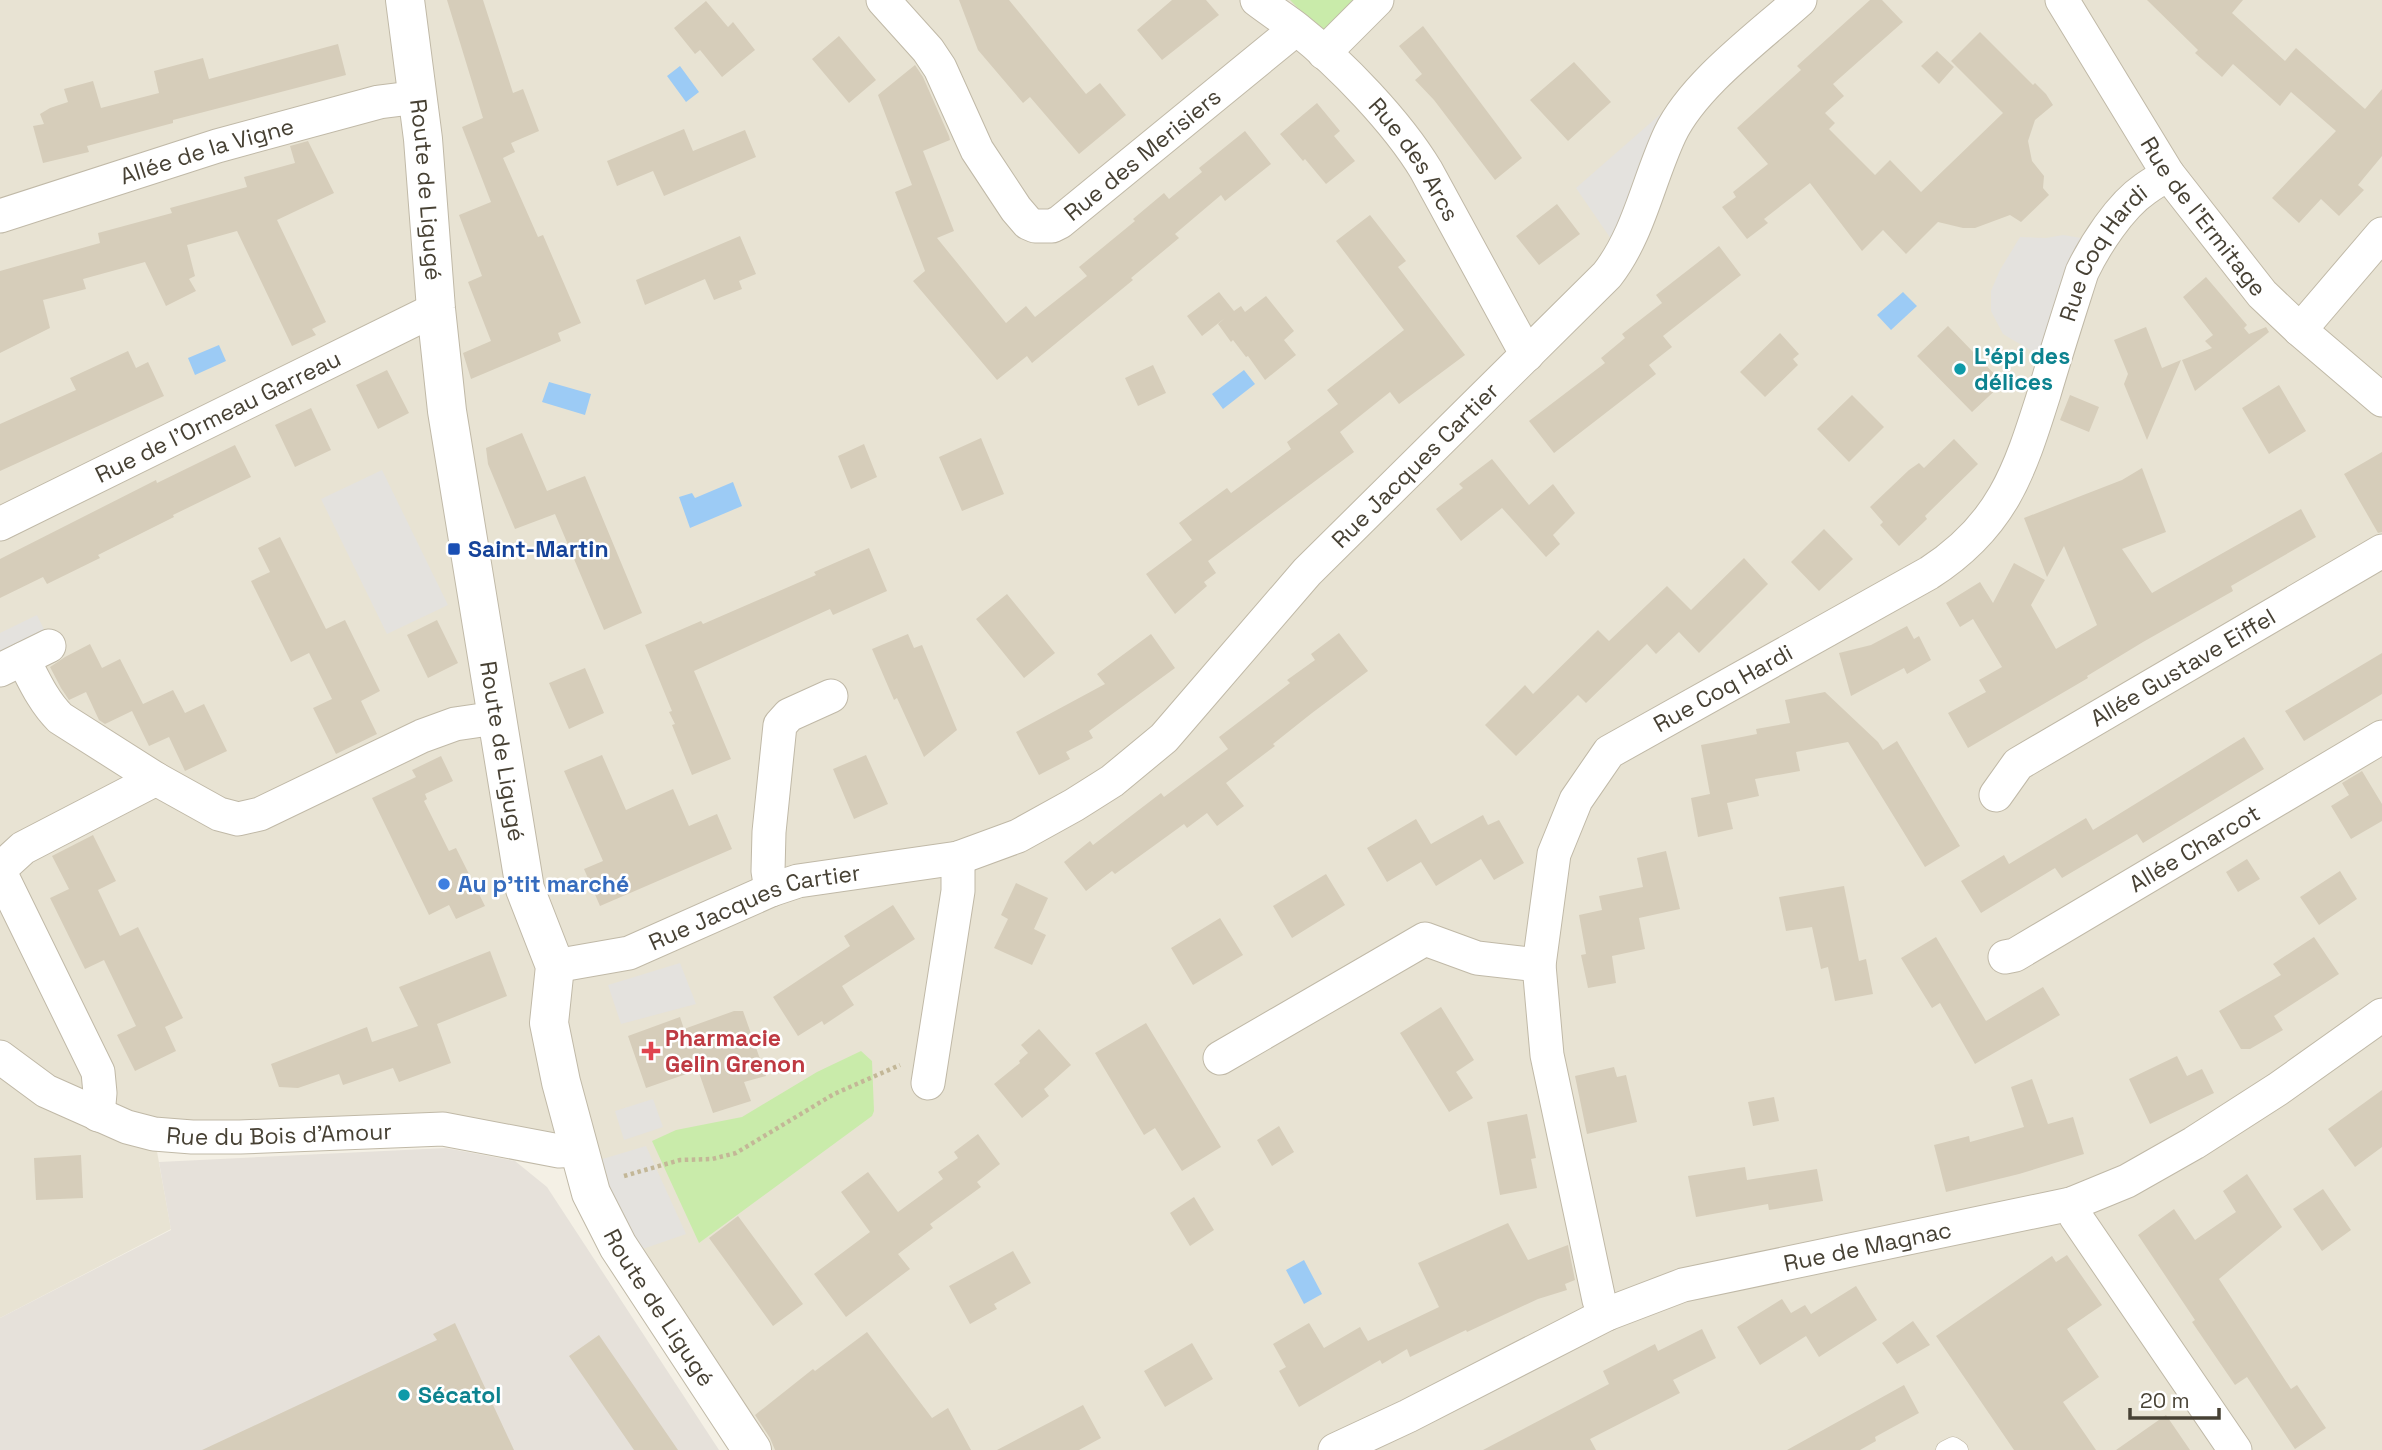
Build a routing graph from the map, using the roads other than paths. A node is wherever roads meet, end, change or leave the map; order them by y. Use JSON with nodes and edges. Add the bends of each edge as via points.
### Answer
{"nodes":[{"id":1,"x":405,"y":0,"type":"edge"},
{"id":2,"x":883,"y":0,"type":"edge"},
{"id":3,"x":1377,"y":0,"type":"edge"},
{"id":4,"x":1800,"y":0,"type":"edge"},
{"id":5,"x":2062,"y":0,"type":"edge"},
{"id":6,"x":1262,"y":1,"type":"edge"},
{"id":7,"x":1297,"y":29,"type":"junction"},
{"id":8,"x":1324,"y":53,"type":"junction"},
{"id":9,"x":419,"y":97,"type":"junction"},
{"id":10,"x":2168,"y":174,"type":"junction"},
{"id":11,"x":0,"y":216,"type":"edge"},
{"id":12,"x":2382,"y":234,"type":"edge"},
{"id":13,"x":436,"y":309,"type":"junction"},
{"id":14,"x":2300,"y":330,"type":"junction"},
{"id":15,"x":1527,"y":355,"type":"junction"},
{"id":16,"x":2382,"y":400,"type":"edge"},
{"id":17,"x":0,"y":524,"type":"edge"},
{"id":18,"x":2382,"y":551,"type":"edge"},
{"id":19,"x":24,"y":658,"type":"edge"},
{"id":20,"x":831,"y":696,"type":"dead end"},
{"id":21,"x":496,"y":718,"type":"junction"},
{"id":22,"x":2382,"y":737,"type":"edge"},
{"id":23,"x":156,"y":779,"type":"junction"},
{"id":24,"x":1996,"y":795,"type":"dead end"},
{"id":25,"x":958,"y":858,"type":"junction"},
{"id":26,"x":0,"y":870,"type":"edge"},
{"id":27,"x":771,"y":890,"type":"junction"},
{"id":28,"x":2005,"y":957,"type":"dead end"},
{"id":29,"x":1539,"y":964,"type":"junction"},
{"id":30,"x":555,"y":966,"type":"junction"},
{"id":31,"x":2382,"y":1015,"type":"edge"},
{"id":32,"x":0,"y":1057,"type":"edge"},
{"id":33,"x":1220,"y":1058,"type":"dead end"},
{"id":34,"x":930,"y":1070,"type":"road end"},
{"id":35,"x":98,"y":1115,"type":"junction"},
{"id":36,"x":578,"y":1150,"type":"junction"},
{"id":37,"x":2071,"y":1204,"type":"junction"},
{"id":38,"x":1607,"y":1314,"type":"junction"},
{"id":39,"x":752,"y":1450,"type":"edge"},
{"id":40,"x":1335,"y":1450,"type":"edge"},
{"id":41,"x":1945,"y":1450,"type":"edge"},
{"id":42,"x":1959,"y":1450,"type":"edge"},
{"id":43,"x":2235,"y":1450,"type":"edge"}],
"edges":[{"from":1,"to":9,"type":"street","name":"Route de Ligugé"},
{"from":2,"to":7,"type":"street","name":"Rue des Merisiers","via":[[928,50],[948,82],[977,150],[1016,209],[1035,226],[1060,222]]},
{"from":3,"to":8,"type":"street"},
{"from":4,"to":15,"type":"street","name":"Rue Jacques Cartier","via":[[1713,78],[1682,115],[1622,255],[1589,295]]},
{"from":5,"to":10,"type":"street","name":"Rue de l'Ermitage"},
{"from":6,"to":7,"type":"street","name":"Rue des Arcs"},
{"from":7,"to":8,"type":"street","name":"Rue des Arcs"},
{"from":8,"to":15,"type":"street","name":"Rue des Arcs","via":[[1417,154]]},
{"from":9,"to":11,"type":"street","name":"Allée de la Vigne","via":[[379,102],[229,143]]},
{"from":9,"to":13,"type":"street","name":"Route de Ligugé"},
{"from":10,"to":14,"type":"street","name":"Rue de l'Ermitage","via":[[2262,293]]},
{"from":10,"to":29,"type":"street","name":"Rue Coq Hardi","via":[[2144,189],[2094,246],[2081,272],[2024,459],[2005,497],[1973,539],[1929,573],[1609,752],[1576,800],[1553,854]]},
{"from":12,"to":14,"type":"street"},
{"from":13,"to":17,"type":"street","name":"Rue de l'Ormeau Garreau"},
{"from":13,"to":21,"type":"street","name":"Route de Ligugé","via":[[447,411]]},
{"from":14,"to":16,"type":"street","name":"Rue de l'Ermitage"},
{"from":15,"to":25,"type":"street","name":"Rue Jacques Cartier","via":[[1307,572],[1144,756],[1112,781],[1018,836]]},
{"from":18,"to":24,"type":"street","name":"Allée Gustave Eiffel","via":[[2018,764]]},
{"from":19,"to":23,"type":"street","via":[[41,696],[60,718]]},
{"from":20,"to":27,"type":"street","via":[[789,715],[780,725],[769,832]]},
{"from":21,"to":23,"type":"street","via":[[455,724],[422,736],[260,814],[238,818],[219,814]]},
{"from":21,"to":30,"type":"street","name":"Route de Ligugé","via":[[525,889]]},
{"from":22,"to":28,"type":"street","name":"Allée Charcot"},
{"from":23,"to":26,"type":"street","via":[[23,849]]},
{"from":25,"to":27,"type":"street","name":"Rue Jacques Cartier","via":[[798,881]]},
{"from":25,"to":34,"type":"street","via":[[958,891]]},
{"from":26,"to":35,"type":"street","via":[[98,1072]]},
{"from":27,"to":30,"type":"street","name":"Rue Jacques Cartier","via":[[629,953]]},
{"from":29,"to":33,"type":"street","via":[[1477,958],[1425,939]]},
{"from":29,"to":38,"type":"street","name":"Rue Coq Hardi","via":[[1547,1055],[1599,1300]]},
{"from":30,"to":36,"type":"street","name":"Route de Ligugé","via":[[550,1023]]},
{"from":31,"to":37,"type":"street","name":"Rue de Magnac","via":[[2194,1143],[2127,1181]]},
{"from":32,"to":35,"type":"street","name":"Rue du Bois d'Amour","via":[[46,1091]]},
{"from":35,"to":36,"type":"street","name":"Rue du Bois d'Amour","via":[[154,1134],[180,1136],[443,1129],[559,1151]]},
{"from":36,"to":39,"type":"street","name":"Route de Ligugé","via":[[591,1193],[618,1246]]},
{"from":37,"to":38,"type":"street","name":"Rue de Magnac","via":[[1684,1286]]},
{"from":37,"to":43,"type":"street"},
{"from":38,"to":40,"type":"street","name":"Rue de Magnac"},
{"from":41,"to":42,"type":"lane","via":[[1953,1446]]}]}
